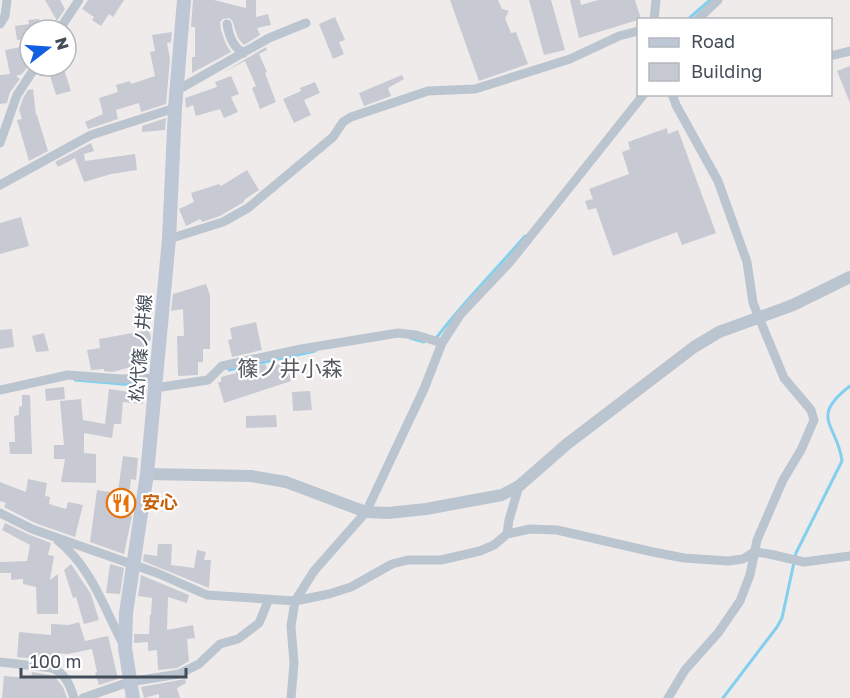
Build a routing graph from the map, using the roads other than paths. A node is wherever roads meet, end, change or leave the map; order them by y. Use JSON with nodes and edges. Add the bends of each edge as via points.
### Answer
{"nodes":[{"id":1,"x":7,"y":0,"type":"edge"},
{"id":2,"x":79,"y":0,"type":"edge"},
{"id":3,"x":184,"y":0,"type":"edge"},
{"id":4,"x":656,"y":0,"type":"edge"},
{"id":5,"x":718,"y":0,"type":"edge"},
{"id":6,"x":67,"y":18,"type":"edge"},
{"id":7,"x":654,"y":18,"type":"edge"},
{"id":8,"x":699,"y":18,"type":"edge"},
{"id":9,"x":306,"y":23,"type":"dead end"},
{"id":10,"x":0,"y":24,"type":"edge"},
{"id":11,"x":227,"y":24,"type":"dead end"},
{"id":12,"x":637,"y":32,"type":"edge"},
{"id":13,"x":850,"y":51,"type":"edge"},
{"id":14,"x":244,"y":53,"type":"junction"},
{"id":15,"x":832,"y":56,"type":"edge"},
{"id":16,"x":28,"y":78,"type":"edge"},
{"id":17,"x":177,"y":87,"type":"junction"},
{"id":18,"x":642,"y":96,"type":"edge"},
{"id":19,"x":673,"y":96,"type":"edge"},
{"id":20,"x":175,"y":108,"type":"junction"},
{"id":21,"x":0,"y":143,"type":"edge"},
{"id":22,"x":0,"y":172,"type":"edge"},
{"id":23,"x":2,"y":184,"type":"edge"},
{"id":24,"x":169,"y":239,"type":"junction"},
{"id":25,"x":850,"y":277,"type":"edge"},
{"id":26,"x":758,"y":317,"type":"junction"},
{"id":27,"x":442,"y":343,"type":"junction"},
{"id":28,"x":156,"y":383,"type":"junction"},
{"id":29,"x":0,"y":390,"type":"edge"},
{"id":30,"x":147,"y":474,"type":"junction"},
{"id":31,"x":519,"y":486,"type":"junction"},
{"id":32,"x":366,"y":512,"type":"junction"},
{"id":33,"x":0,"y":513,"type":"edge"},
{"id":34,"x":507,"y":534,"type":"junction"},
{"id":35,"x":51,"y":536,"type":"junction"},
{"id":36,"x":754,"y":552,"type":"junction"},
{"id":37,"x":850,"y":556,"type":"edge"},
{"id":38,"x":134,"y":566,"type":"junction"},
{"id":39,"x":268,"y":599,"type":"junction"},
{"id":40,"x":295,"y":601,"type":"junction"},
{"id":41,"x":125,"y":648,"type":"junction"},
{"id":42,"x":0,"y":663,"type":"edge"},
{"id":43,"x":129,"y":682,"type":"junction"},
{"id":44,"x":74,"y":698,"type":"edge"},
{"id":45,"x":83,"y":698,"type":"edge"},
{"id":46,"x":133,"y":698,"type":"edge"},
{"id":47,"x":291,"y":698,"type":"edge"},
{"id":48,"x":668,"y":698,"type":"edge"}],
"edges":[{"from":1,"to":10,"type":"street"},
{"from":2,"to":6,"type":"street"},
{"from":3,"to":17,"type":"main road","name":"松代篠ノ井線"},
{"from":4,"to":7,"type":"street"},
{"from":5,"to":8,"type":"street"},
{"from":9,"to":14,"type":"street"},
{"from":11,"to":14,"type":"street","via":[[233,43]]},
{"from":12,"to":24,"type":"street","via":[[570,59],[475,89],[428,92],[351,117],[248,208],[223,222]]},
{"from":13,"to":15,"type":"street"},
{"from":14,"to":17,"type":"street"},
{"from":16,"to":21,"type":"street","via":[[17,95]]},
{"from":17,"to":20,"type":"main road","name":"松代篠ノ井線"},
{"from":18,"to":27,"type":"street","via":[[510,262],[460,315]]},
{"from":19,"to":26,"type":"street","via":[[718,181],[747,262]]},
{"from":20,"to":23,"type":"street","via":[[91,135]]},
{"from":20,"to":24,"type":"main road","name":"松代篠ノ井線"},
{"from":22,"to":23,"type":"street"},
{"from":24,"to":28,"type":"main road","name":"松代篠ノ井線"},
{"from":25,"to":26,"type":"street"},
{"from":26,"to":31,"type":"street","via":[[694,347],[567,444]]},
{"from":26,"to":36,"type":"street","via":[[784,378],[811,410],[814,420],[783,480]]},
{"from":27,"to":28,"type":"street","via":[[398,333],[222,366],[208,380]]},
{"from":27,"to":32,"type":"street"},
{"from":28,"to":29,"type":"street","via":[[68,375]]},
{"from":28,"to":30,"type":"main road","name":"松代篠ノ井線"},
{"from":30,"to":32,"type":"street","via":[[251,476],[285,482]]},
{"from":30,"to":38,"type":"main road","name":"松代篠ノ井線"},
{"from":31,"to":32,"type":"street","via":[[502,495],[426,509]]},
{"from":31,"to":34,"type":"street"},
{"from":32,"to":40,"type":"street","via":[[314,571]]},
{"from":33,"to":35,"type":"street"},
{"from":34,"to":36,"type":"street","via":[[530,529],[556,530],[684,558],[728,561],[743,559]]},
{"from":34,"to":40,"type":"street","via":[[480,551],[441,560],[392,564],[351,587]]},
{"from":35,"to":38,"type":"street"},
{"from":35,"to":41,"type":"street","via":[[63,545],[98,591]]},
{"from":36,"to":37,"type":"street","via":[[793,561]]},
{"from":36,"to":48,"type":"street","via":[[740,601],[685,670]]},
{"from":38,"to":39,"type":"street","via":[[207,595]]},
{"from":38,"to":41,"type":"main road","name":"松代篠ノ井線"},
{"from":39,"to":40,"type":"street"},
{"from":39,"to":43,"type":"street","via":[[259,623],[238,639],[220,644],[199,664],[179,674]]},
{"from":40,"to":47,"type":"street"},
{"from":41,"to":43,"type":"main road","name":"松代篠ノ井線"},
{"from":42,"to":44,"type":"street","via":[[60,671]]},
{"from":43,"to":45,"type":"street"},
{"from":43,"to":46,"type":"main road","name":"松代篠ノ井線"}]}
